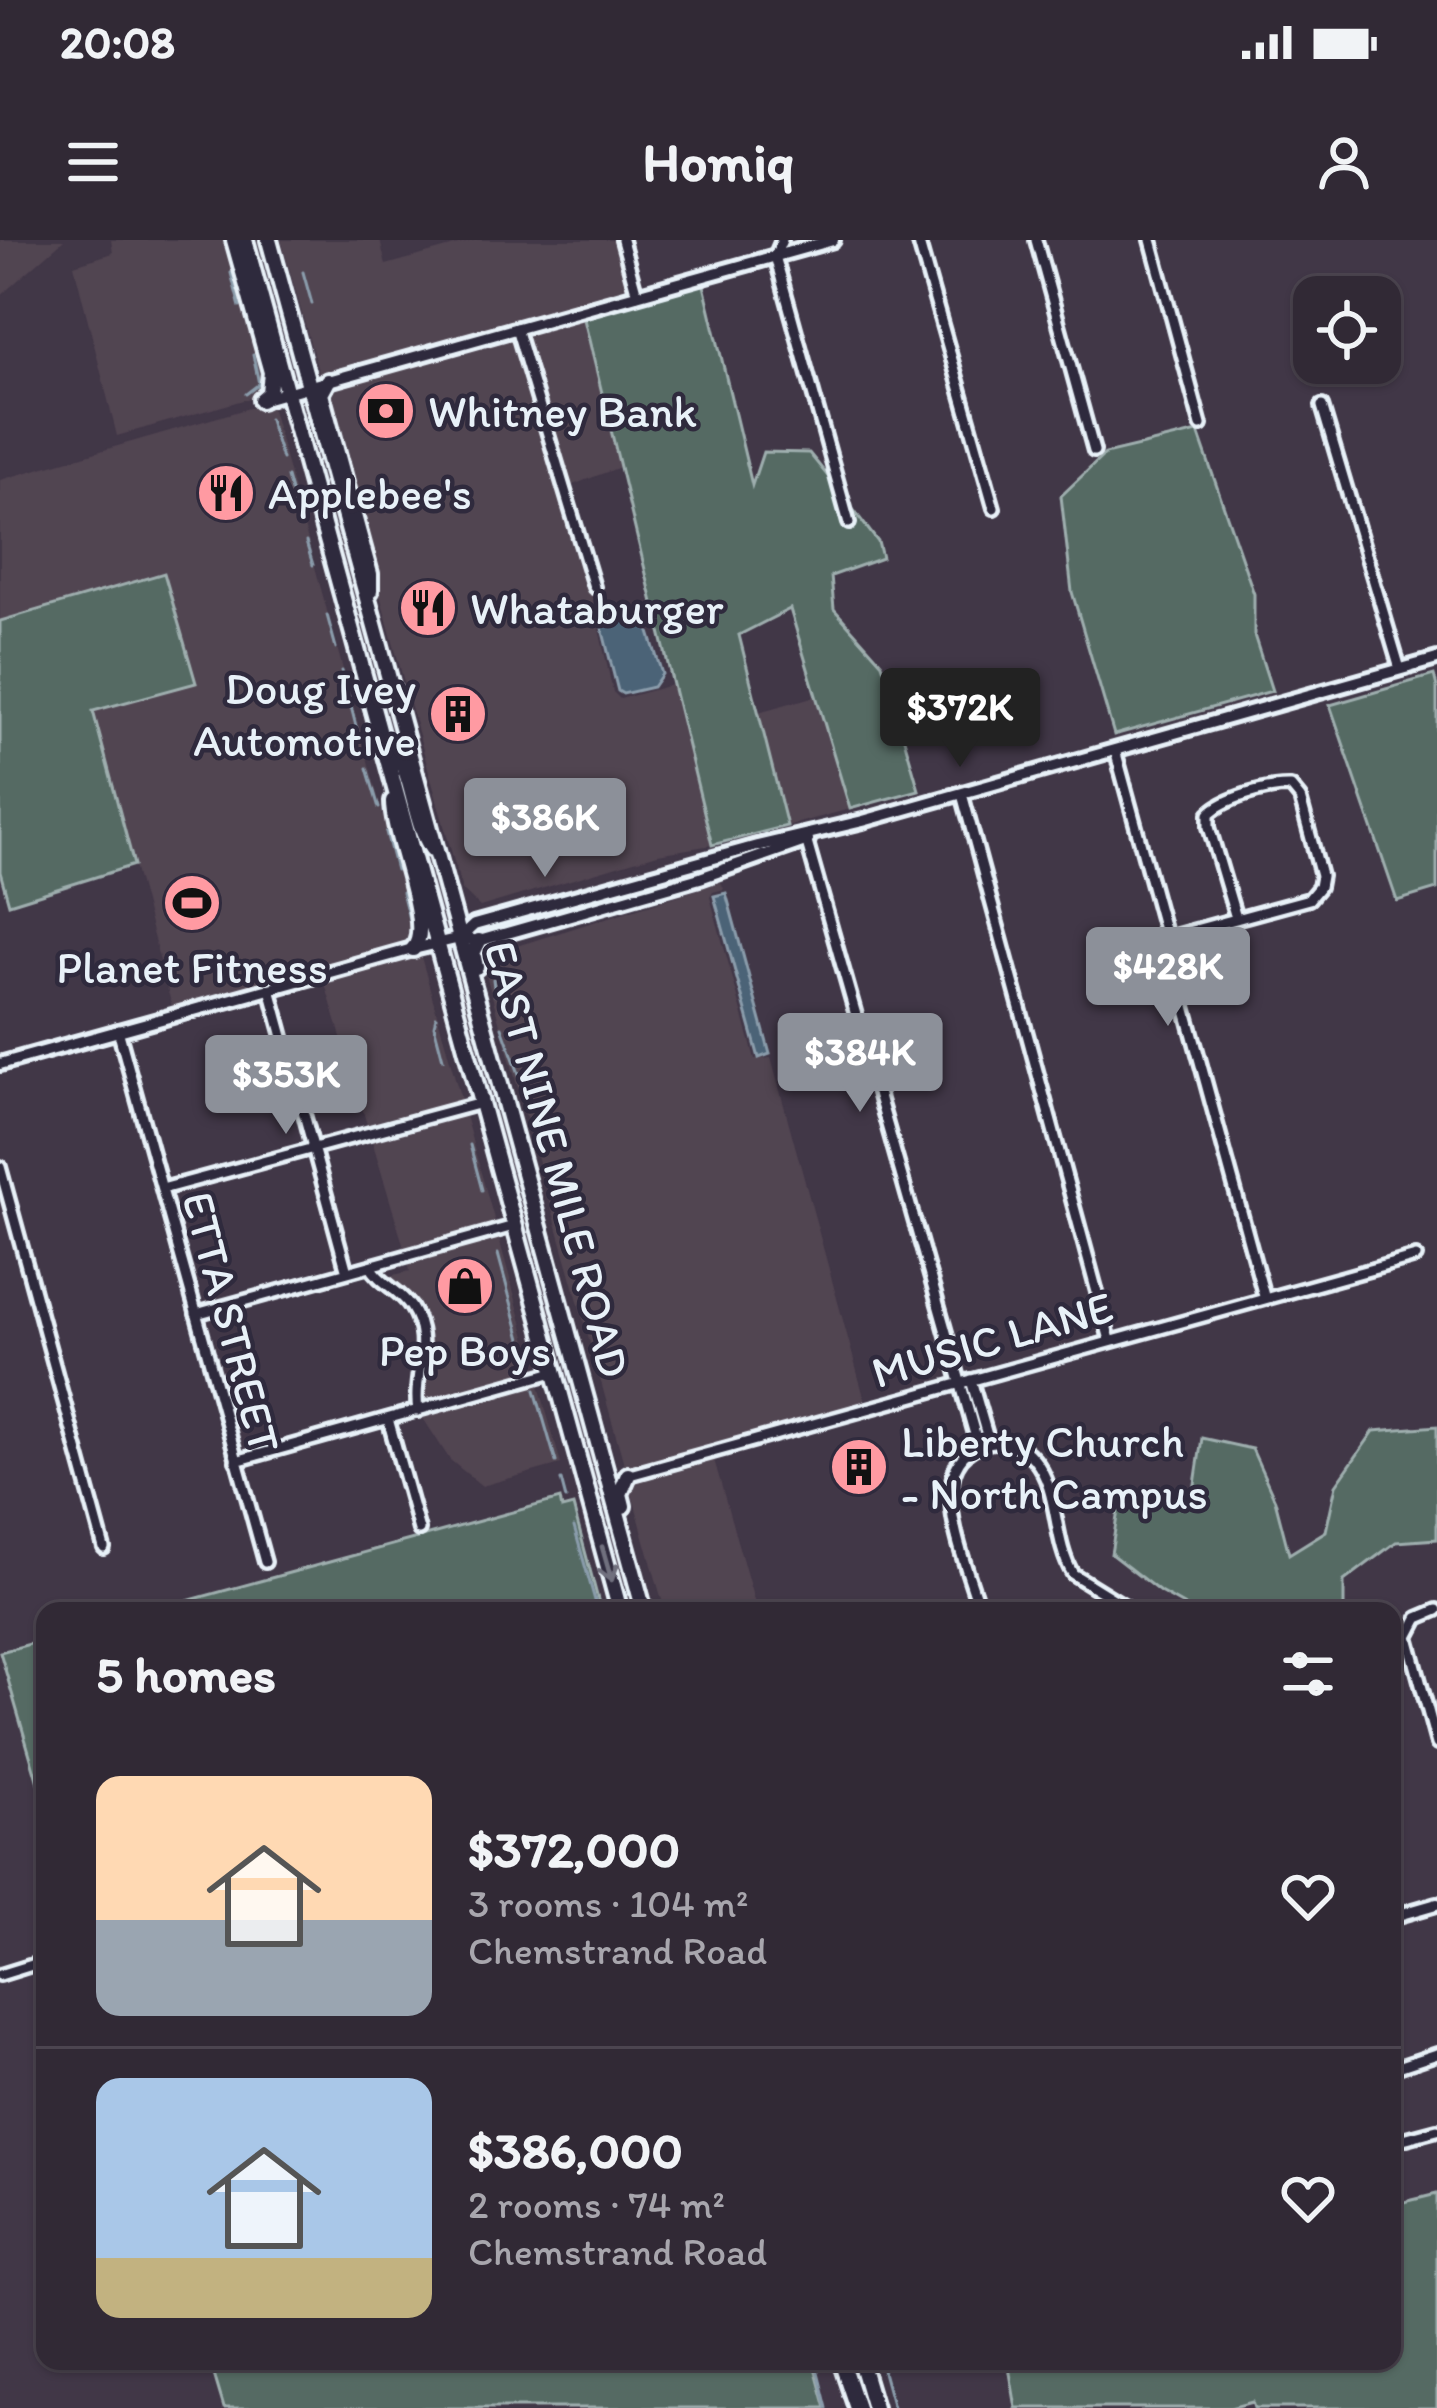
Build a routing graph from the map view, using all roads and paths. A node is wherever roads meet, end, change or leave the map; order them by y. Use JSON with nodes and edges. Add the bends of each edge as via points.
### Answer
{"nodes":[{"id":1,"x":234,"y":240,"type":"edge"},
{"id":2,"x":249,"y":240,"type":"edge"},
{"id":3,"x":269,"y":240,"type":"edge"},
{"id":4,"x":622,"y":240,"type":"edge"},
{"id":5,"x":782,"y":240,"type":"edge"},
{"id":6,"x":833,"y":240,"type":"edge"},
{"id":7,"x":918,"y":240,"type":"edge"},
{"id":8,"x":1036,"y":240,"type":"edge"},
{"id":9,"x":1150,"y":240,"type":"edge"},
{"id":10,"x":775,"y":256,"type":"junction"},
{"id":11,"x":637,"y":295,"type":"junction"},
{"id":12,"x":516,"y":328,"type":"junction"},
{"id":13,"x":328,"y":381,"type":"junction"},
{"id":14,"x":309,"y":386,"type":"junction"},
{"id":15,"x":286,"y":393,"type":"junction"},
{"id":16,"x":261,"y":400,"type":"joint"},
{"id":17,"x":1322,"y":406,"type":"dead end"},
{"id":18,"x":1201,"y":424,"type":"dead end"},
{"id":19,"x":1094,"y":451,"type":"dead end"},
{"id":20,"x":994,"y":508,"type":"dead end"},
{"id":21,"x":849,"y":523,"type":"dead end"},
{"id":22,"x":322,"y":524,"type":"junction"},
{"id":23,"x":594,"y":587,"type":"dead end"},
{"id":24,"x":372,"y":618,"type":"junction"},
{"id":25,"x":364,"y":649,"type":"junction"},
{"id":26,"x":1436,"y":662,"type":"edge"},
{"id":27,"x":1400,"y":669,"type":"junction"},
{"id":28,"x":401,"y":725,"type":"junction"},
{"id":29,"x":391,"y":746,"type":"junction"},
{"id":30,"x":1115,"y":750,"type":"junction"},
{"id":31,"x":393,"y":784,"type":"junction"},
{"id":32,"x":962,"y":794,"type":"junction"},
{"id":33,"x":806,"y":838,"type":"junction"},
{"id":34,"x":438,"y":858,"type":"junction"},
{"id":35,"x":1236,"y":918,"type":"junction"},
{"id":36,"x":460,"y":938,"type":"junction"},
{"id":37,"x":1166,"y":938,"type":"junction"},
{"id":38,"x":479,"y":941,"type":"junction"},
{"id":39,"x":437,"y":945,"type":"junction"},
{"id":40,"x":413,"y":949,"type":"junction"},
{"id":41,"x":270,"y":989,"type":"junction"},
{"id":42,"x":118,"y":1030,"type":"junction"},
{"id":43,"x":0,"y":1064,"type":"edge"},
{"id":44,"x":481,"y":1102,"type":"junction"},
{"id":45,"x":313,"y":1148,"type":"junction"},
{"id":46,"x":518,"y":1152,"type":"junction"},
{"id":47,"x":0,"y":1167,"type":"edge"},
{"id":48,"x":162,"y":1189,"type":"junction"},
{"id":49,"x":514,"y":1226,"type":"junction"},
{"id":50,"x":1416,"y":1257,"type":"dead end"},
{"id":51,"x":370,"y":1266,"type":"junction"},
{"id":52,"x":550,"y":1268,"type":"junction"},
{"id":53,"x":347,"y":1272,"type":"junction"},
{"id":54,"x":555,"y":1287,"type":"junction"},
{"id":55,"x":1264,"y":1296,"type":"junction"},
{"id":56,"x":571,"y":1303,"type":"dead end"},
{"id":57,"x":196,"y":1314,"type":"junction"},
{"id":58,"x":1110,"y":1340,"type":"junction"},
{"id":59,"x":554,"y":1372,"type":"junction"},
{"id":60,"x":971,"y":1379,"type":"junction"},
{"id":61,"x":958,"y":1383,"type":"junction"},
{"id":62,"x":418,"y":1411,"type":"junction"},
{"id":63,"x":388,"y":1419,"type":"junction"},
{"id":64,"x":598,"y":1444,"type":"junction"},
{"id":65,"x":984,"y":1444,"type":"junction"},
{"id":66,"x":236,"y":1461,"type":"junction"},
{"id":67,"x":628,"y":1475,"type":"junction"},
{"id":68,"x":608,"y":1481,"type":"junction"},
{"id":69,"x":586,"y":1487,"type":"junction"},
{"id":70,"x":418,"y":1530,"type":"dead end"},
{"id":71,"x":104,"y":1548,"type":"dead end"},
{"id":72,"x":265,"y":1562,"type":"dead end"},
{"id":73,"x":639,"y":1593,"type":"junction"},
{"id":74,"x":618,"y":1602,"type":"edge"},
{"id":75,"x":642,"y":1602,"type":"edge"},
{"id":76,"x":978,"y":1602,"type":"edge"},
{"id":77,"x":1118,"y":1602,"type":"edge"},
{"id":78,"x":1437,"y":1610,"type":"edge"},
{"id":79,"x":1437,"y":1744,"type":"edge"},
{"id":80,"x":1437,"y":1904,"type":"edge"},
{"id":81,"x":1401,"y":1914,"type":"edge"},
{"id":82,"x":36,"y":1964,"type":"edge"},
{"id":83,"x":0,"y":1975,"type":"edge"},
{"id":84,"x":1437,"y":2054,"type":"edge"},
{"id":85,"x":1401,"y":2066,"type":"edge"},
{"id":86,"x":1437,"y":2130,"type":"edge"},
{"id":87,"x":1401,"y":2140,"type":"edge"},
{"id":88,"x":841,"y":2370,"type":"edge"},
{"id":89,"x":864,"y":2370,"type":"edge"},
{"id":90,"x":851,"y":2407,"type":"edge"},
{"id":91,"x":874,"y":2408,"type":"edge"}],
"edges":[{"from":1,"to":16,"type":"main road","via":[[271,372]]},
{"from":2,"to":14,"type":"main road","via":[[288,367]]},
{"from":2,"to":15,"type":"main road","name":"EAST NINE MILE ROAD"},
{"from":3,"to":14,"type":"main road","name":"EAST NINE MILE ROAD"},
{"from":4,"to":11,"type":"street"},
{"from":5,"to":10,"type":"street"},
{"from":6,"to":10,"type":"street"},
{"from":7,"to":20,"type":"street"},
{"from":8,"to":19,"type":"street"},
{"from":9,"to":18,"type":"street"},
{"from":10,"to":11,"type":"street"},
{"from":10,"to":21,"type":"street"},
{"from":11,"to":12,"type":"street"},
{"from":12,"to":13,"type":"street"},
{"from":12,"to":23,"type":"street"},
{"from":13,"to":14,"type":"street"},
{"from":13,"to":24,"type":"main road","via":[[321,394],[370,574]]},
{"from":14,"to":15,"type":"street"},
{"from":14,"to":24,"type":"main road","name":"EAST NINE MILE ROAD"},
{"from":15,"to":16,"type":"street"},
{"from":15,"to":22,"type":"main road","name":"EAST NINE MILE ROAD"},
{"from":15,"to":24,"type":"main road","via":[[308,414],[357,596]]},
{"from":17,"to":27,"type":"street"},
{"from":22,"to":25,"type":"main road","via":[[337,548]]},
{"from":22,"to":31,"type":"main road","name":"EAST NINE MILE ROAD"},
{"from":24,"to":28,"type":"main road","name":"EAST NINE MILE ROAD"},
{"from":25,"to":28,"type":"main road"},
{"from":25,"to":29,"type":"main road"},
{"from":26,"to":27,"type":"street"},
{"from":27,"to":30,"type":"street"},
{"from":28,"to":34,"type":"main road","name":"EAST NINE MILE ROAD"},
{"from":29,"to":34,"type":"main road","via":[[421,833]]},
{"from":29,"to":36,"type":"main road","via":[[436,913],[444,931]]},
{"from":30,"to":32,"type":"street"},
{"from":30,"to":37,"type":"street"},
{"from":31,"to":39,"type":"main road","name":"EAST NINE MILE ROAD"},
{"from":31,"to":40,"type":"main road","via":[[393,821],[420,918]]},
{"from":32,"to":33,"type":"street"},
{"from":32,"to":58,"type":"street"},
{"from":33,"to":36,"type":"street","via":[[474,925]]},
{"from":33,"to":38,"type":"street","via":[[700,878]]},
{"from":33,"to":61,"type":"street"},
{"from":34,"to":36,"type":"main road","name":"EAST NINE MILE ROAD"},
{"from":35,"to":35,"type":"street","via":[[1310,899],[1319,887],[1291,787],[1211,809],[1208,827]]},
{"from":35,"to":37,"type":"street"},
{"from":36,"to":38,"type":"street"},
{"from":36,"to":39,"type":"street"},
{"from":36,"to":46,"type":"main road","name":"EAST NINE MILE ROAD"},
{"from":37,"to":55,"type":"street"},
{"from":38,"to":52,"type":"main road","via":[[475,965],[551,1243]]},
{"from":39,"to":40,"type":"street"},
{"from":39,"to":44,"type":"main road","name":"EAST NINE MILE ROAD"},
{"from":39,"to":46,"type":"main road","via":[[460,968],[501,1123]]},
{"from":40,"to":41,"type":"street"},
{"from":41,"to":42,"type":"street"},
{"from":41,"to":45,"type":"street"},
{"from":42,"to":43,"type":"street"},
{"from":42,"to":48,"type":"street","name":"ETTA STREET"},
{"from":44,"to":45,"type":"street"},
{"from":44,"to":49,"type":"main road","name":"EAST NINE MILE ROAD"},
{"from":45,"to":48,"type":"street"},
{"from":45,"to":53,"type":"street"},
{"from":46,"to":52,"type":"main road","name":"EAST NINE MILE ROAD"},
{"from":47,"to":71,"type":"street"},
{"from":48,"to":57,"type":"street","name":"ETTA STREET"},
{"from":49,"to":51,"type":"street"},
{"from":49,"to":54,"type":"main road","via":[[534,1240]]},
{"from":49,"to":59,"type":"main road","name":"EAST NINE MILE ROAD"},
{"from":50,"to":55,"type":"street","name":"MUSIC LANE"},
{"from":51,"to":53,"type":"street"},
{"from":51,"to":62,"type":"street","via":[[412,1307],[422,1333]]},
{"from":52,"to":54,"type":"main road","name":"EAST NINE MILE ROAD"},
{"from":53,"to":57,"type":"street"},
{"from":54,"to":64,"type":"main road","name":"EAST NINE MILE ROAD"},
{"from":55,"to":58,"type":"street","name":"MUSIC LANE"},
{"from":56,"to":64,"type":"main road"},
{"from":57,"to":66,"type":"street","name":"ETTA STREET"},
{"from":58,"to":60,"type":"street","name":"MUSIC LANE"},
{"from":59,"to":62,"type":"street"},
{"from":59,"to":68,"type":"main road","via":[[566,1385],[588,1466]]},
{"from":59,"to":69,"type":"main road","name":"EAST NINE MILE ROAD"},
{"from":60,"to":61,"type":"street","name":"MUSIC LANE"},
{"from":60,"to":65,"type":"street"},
{"from":61,"to":65,"type":"street"},
{"from":61,"to":67,"type":"street","name":"MUSIC LANE"},
{"from":62,"to":63,"type":"street"},
{"from":63,"to":66,"type":"street"},
{"from":63,"to":70,"type":"street"},
{"from":64,"to":68,"type":"main road","name":"EAST NINE MILE ROAD"},
{"from":65,"to":76,"type":"street","via":[[955,1466],[949,1487]]},
{"from":65,"to":77,"type":"street","via":[[1016,1445],[1037,1462],[1073,1574]]},
{"from":66,"to":72,"type":"street","name":"ETTA STREET"},
{"from":67,"to":68,"type":"street","name":"MUSIC LANE"},
{"from":67,"to":73,"type":"main road","via":[[620,1494]]},
{"from":68,"to":69,"type":"street","name":"MUSIC LANE"},
{"from":68,"to":73,"type":"main road","name":"EAST NINE MILE ROAD"},
{"from":69,"to":74,"type":"main road","name":"EAST NINE MILE ROAD","one_way":true},
{"from":73,"to":75,"type":"main road","name":"EAST NINE MILE ROAD"},
{"from":78,"to":79,"type":"street","via":[[1418,1618],[1408,1636]]},
{"from":80,"to":81,"type":"street"},
{"from":82,"to":83,"type":"street"},
{"from":84,"to":85,"type":"street"},
{"from":86,"to":87,"type":"street"},
{"from":88,"to":90,"type":"main road"},
{"from":89,"to":91,"type":"main road"}]}
